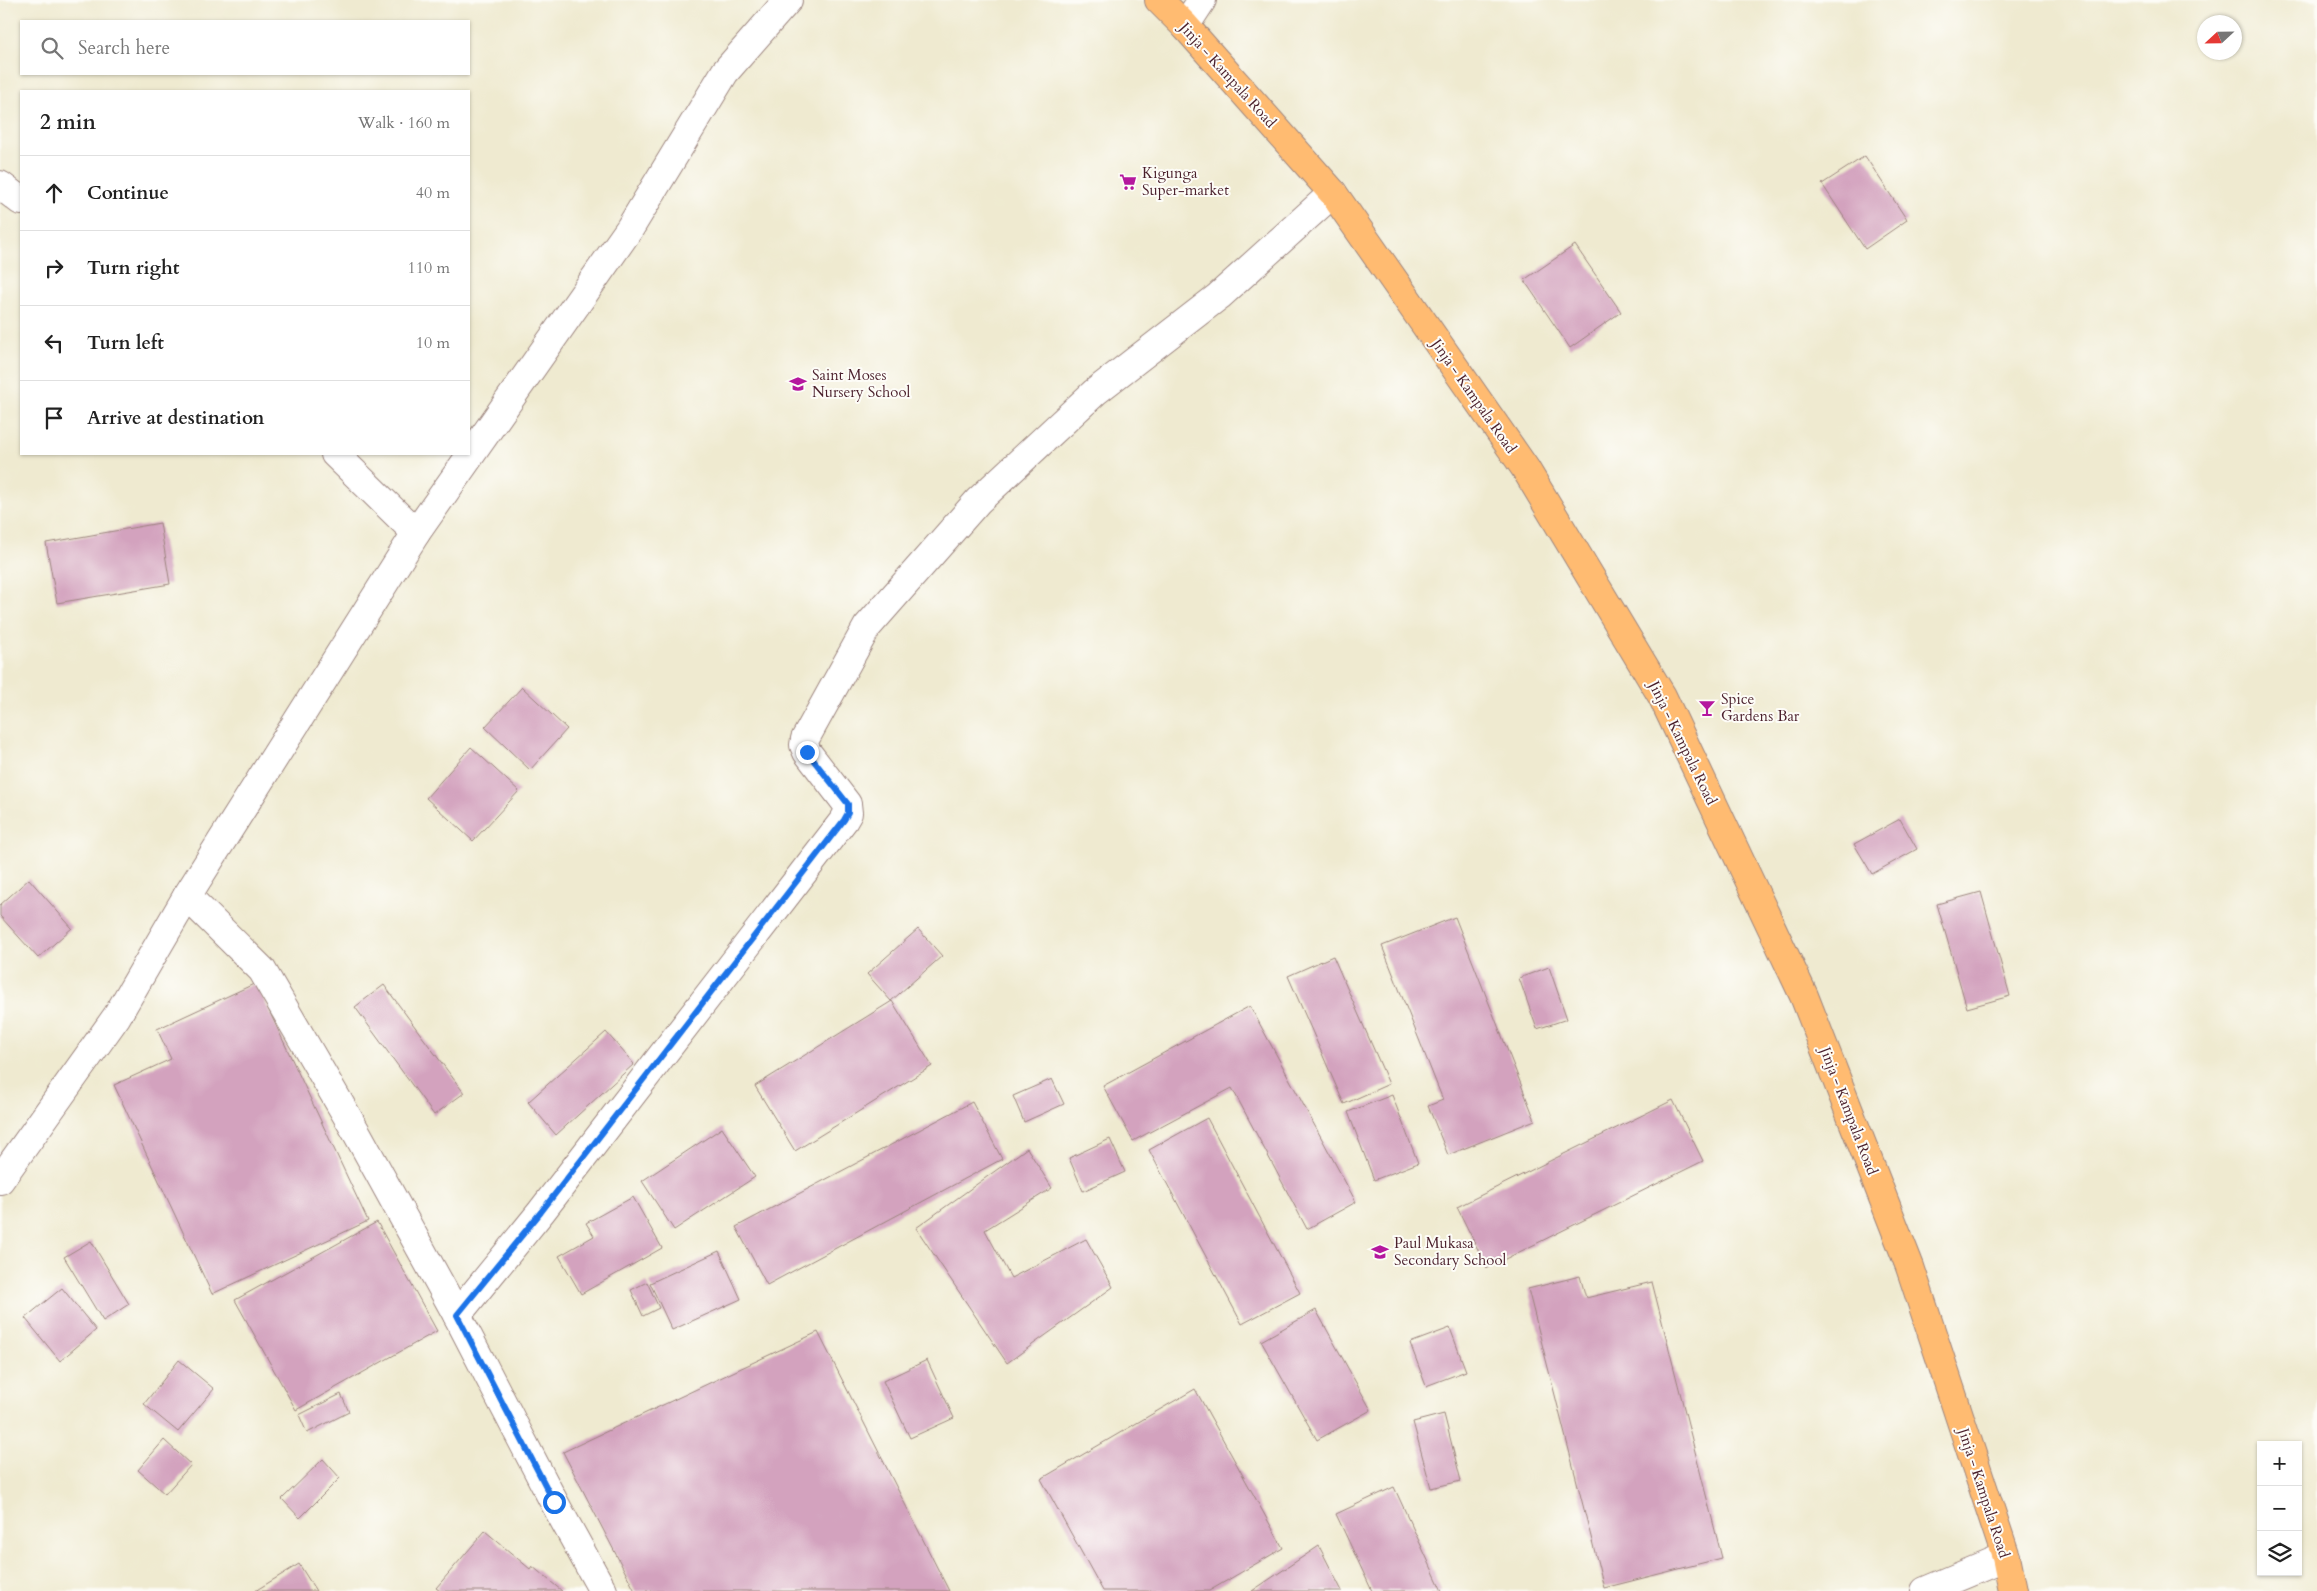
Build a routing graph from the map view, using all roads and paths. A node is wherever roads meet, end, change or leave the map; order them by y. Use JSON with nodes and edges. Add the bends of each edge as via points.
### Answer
{"nodes":[{"id":1,"x":788,"y":0,"type":"edge"},
{"id":2,"x":1159,"y":0,"type":"edge"},
{"id":3,"x":1202,"y":0,"type":"edge"},
{"id":4,"x":1185,"y":26,"type":"junction"},
{"id":5,"x":0,"y":185,"type":"edge"},
{"id":6,"x":1333,"y":193,"type":"junction"},
{"id":7,"x":20,"y":200,"type":"edge"},
{"id":8,"x":336,"y":455,"type":"edge"},
{"id":9,"x":416,"y":533,"type":"junction"},
{"id":10,"x":187,"y":896,"type":"junction"},
{"id":11,"x":0,"y":1180,"type":"edge"},
{"id":12,"x":457,"y":1315,"type":"junction"},
{"id":13,"x":2006,"y":1557,"type":"junction"},
{"id":14,"x":603,"y":1591,"type":"edge"},
{"id":15,"x":1925,"y":1591,"type":"edge"},
{"id":16,"x":2013,"y":1591,"type":"edge"}],
"edges":[{"from":1,"to":9,"type":"street","via":[[725,72],[630,228]]},
{"from":2,"to":4,"type":"highway","name":"Jinja - Kampala Road"},
{"from":3,"to":4,"type":"street"},
{"from":4,"to":6,"type":"highway","name":"Jinja - Kampala Road"},
{"from":5,"to":7,"type":"street"},
{"from":6,"to":12,"type":"street","via":[[1219,296],[1095,392],[978,501],[867,627],[804,745],[848,804],[844,820],[541,1212]]},
{"from":6,"to":13,"type":"highway","name":"Jinja - Kampala Road","via":[[1525,468],[1662,696],[1804,996],[1910,1267]]},
{"from":8,"to":9,"type":"street"},
{"from":9,"to":10,"type":"street"},
{"from":10,"to":11,"type":"street","via":[[117,1016]]},
{"from":10,"to":12,"type":"street","via":[[262,970]]},
{"from":12,"to":14,"type":"street"},
{"from":13,"to":15,"type":"street"},
{"from":13,"to":16,"type":"highway","name":"Jinja - Kampala Road"}]}
